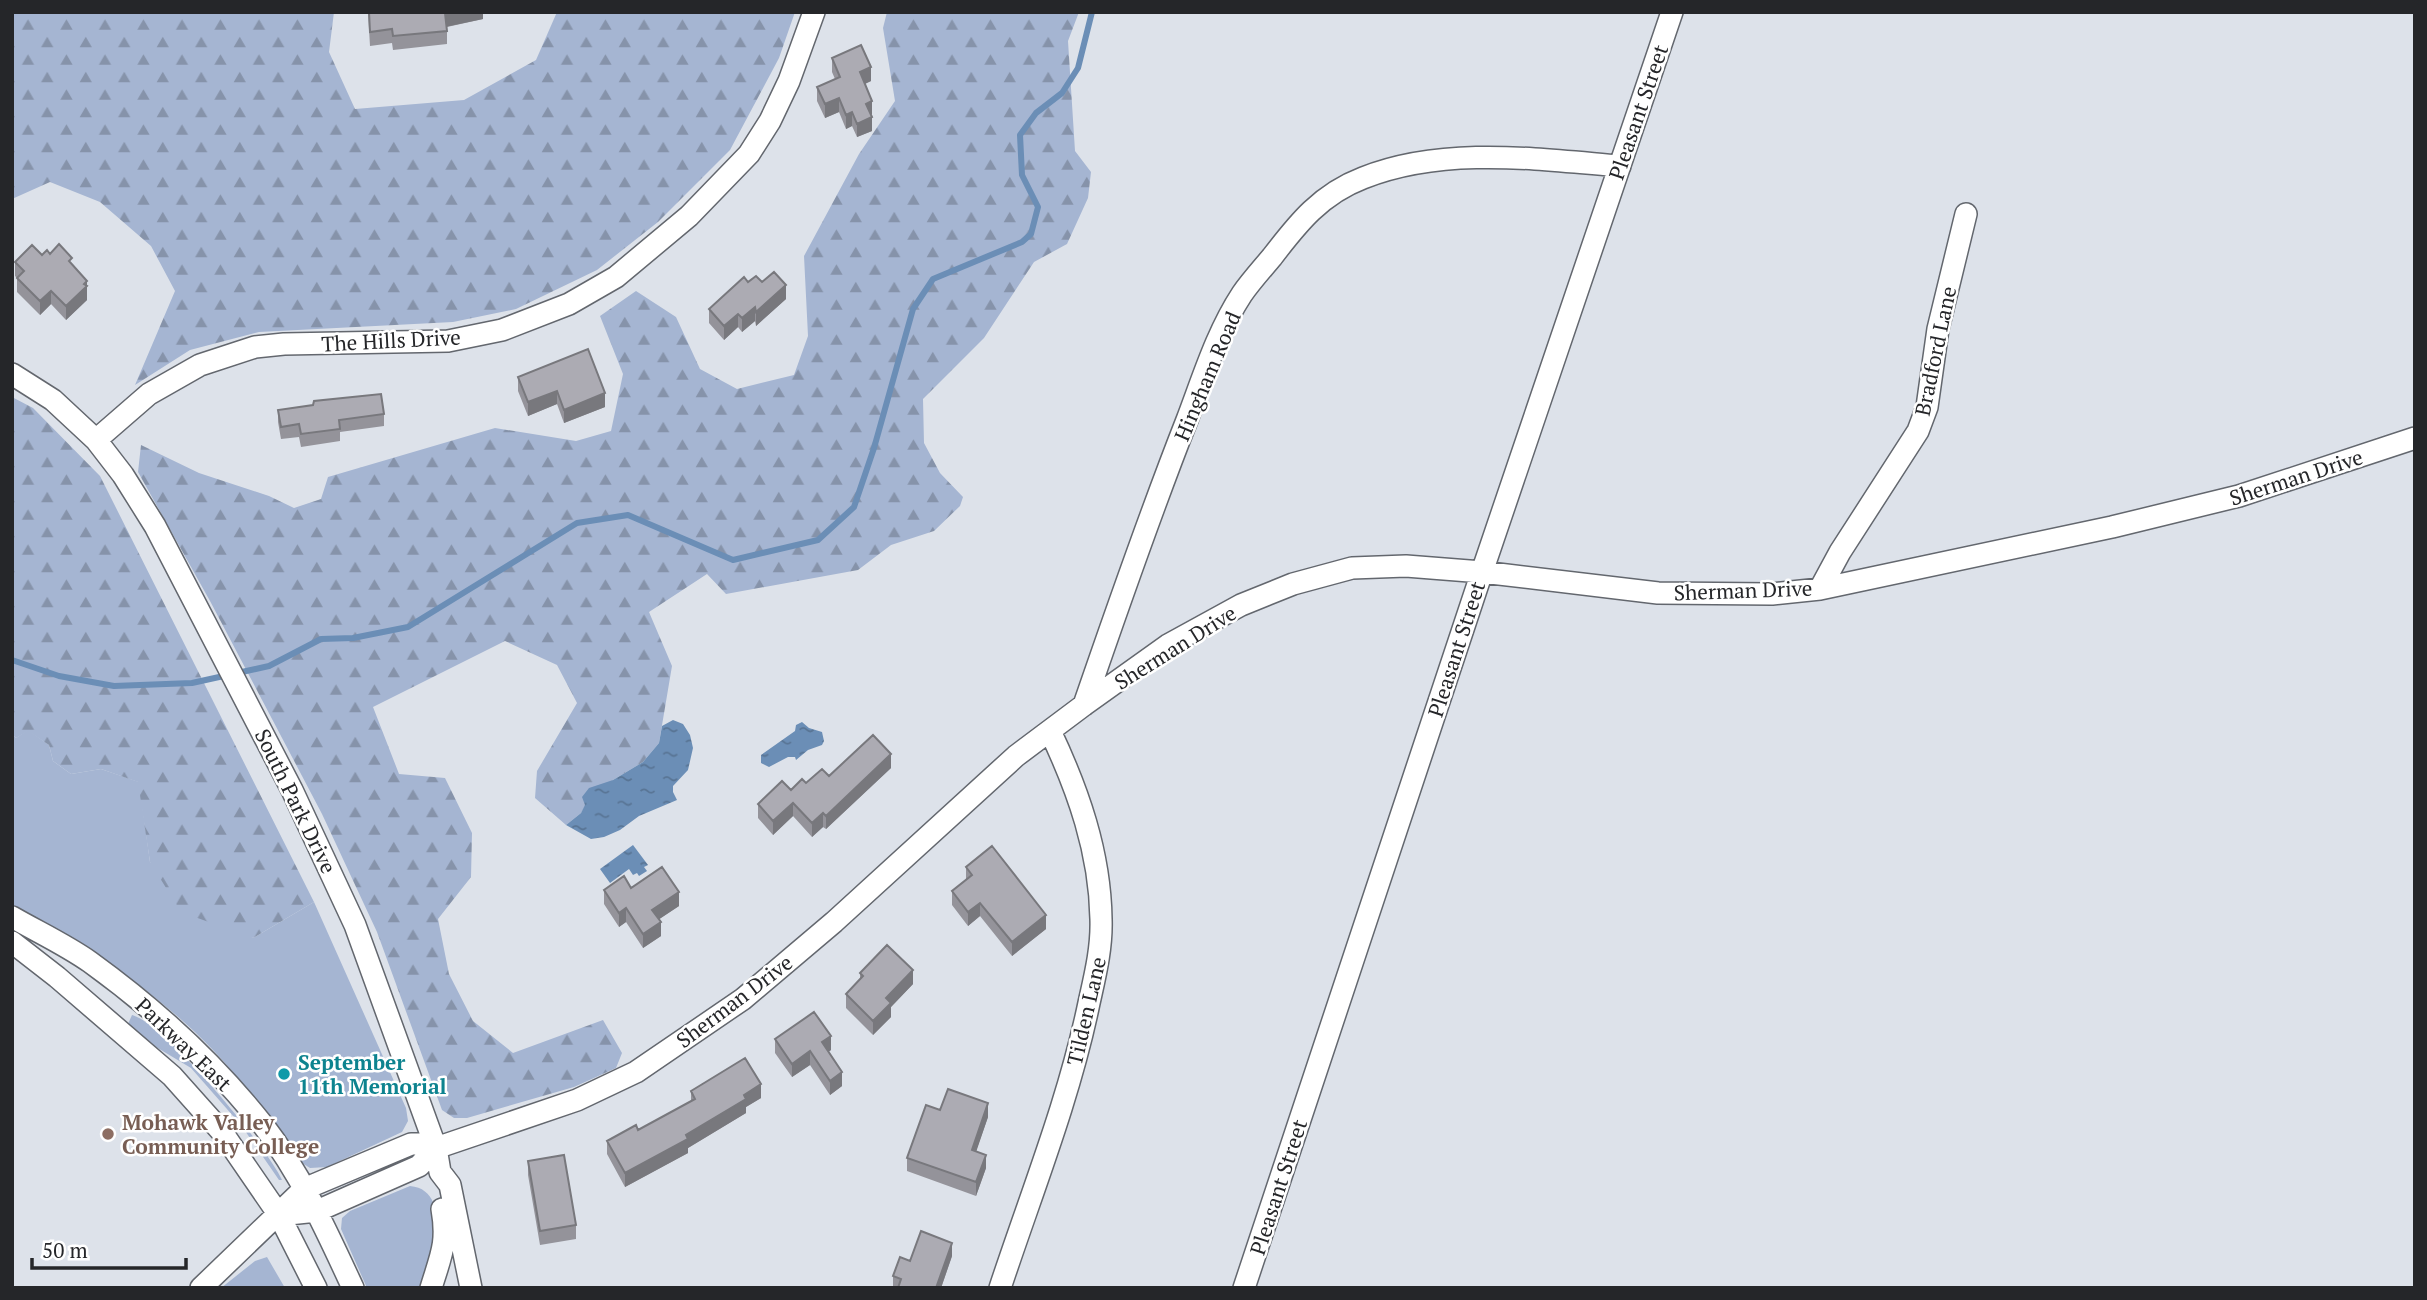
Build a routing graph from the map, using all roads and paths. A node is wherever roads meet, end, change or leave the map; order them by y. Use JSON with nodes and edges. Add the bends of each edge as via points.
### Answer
{"nodes":[{"id":1,"x":814,"y":12,"type":"edge"},
{"id":2,"x":1672,"y":12,"type":"edge"},
{"id":3,"x":1620,"y":166,"type":"junction"},
{"id":4,"x":1966,"y":214,"type":"dead end"},
{"id":5,"x":12,"y":374,"type":"edge"},
{"id":6,"x":2415,"y":438,"type":"edge"},
{"id":7,"x":96,"y":440,"type":"junction"},
{"id":8,"x":1482,"y":572,"type":"junction"},
{"id":9,"x":1820,"y":589,"type":"junction"},
{"id":10,"x":1084,"y":705,"type":"junction"},
{"id":11,"x":1049,"y":731,"type":"junction"},
{"id":12,"x":12,"y":917,"type":"edge"},
{"id":13,"x":12,"y":942,"type":"edge"},
{"id":14,"x":436,"y":1148,"type":"junction"},
{"id":15,"x":440,"y":1172,"type":"junction"},
{"id":16,"x":304,"y":1189,"type":"junction"},
{"id":17,"x":317,"y":1211,"type":"junction"},
{"id":18,"x":279,"y":1215,"type":"junction"},
{"id":19,"x":201,"y":1288,"type":"edge"},
{"id":20,"x":316,"y":1288,"type":"edge"},
{"id":21,"x":353,"y":1288,"type":"edge"},
{"id":22,"x":431,"y":1288,"type":"edge"},
{"id":23,"x":471,"y":1288,"type":"edge"},
{"id":24,"x":1000,"y":1288,"type":"edge"},
{"id":25,"x":1244,"y":1288,"type":"edge"}],
"edges":[{"from":1,"to":7,"type":"street","name":"The Hills Drive","via":[[789,80],[749,154],[689,216],[616,277],[569,304],[502,330],[448,341],[255,347],[200,365],[149,394]]},
{"from":2,"to":3,"type":"street","name":"Pleasant Street"},
{"from":3,"to":8,"type":"street","name":"Pleasant Street"},
{"from":3,"to":10,"type":"street","name":"Hingham Road","via":[[1527,158],[1454,159],[1407,166],[1362,178],[1328,196],[1304,216],[1242,294],[1219,339],[1144,529]]},
{"from":4,"to":9,"type":"street","name":"Bradford Lane","via":[[1938,329],[1927,407],[1918,430]]},
{"from":5,"to":7,"type":"street","name":"South Park Drive","via":[[53,400]]},
{"from":6,"to":9,"type":"street","name":"Sherman Drive","via":[[2239,496]]},
{"from":7,"to":14,"type":"street","name":"South Park Drive","via":[[155,526],[292,790],[355,925]]},
{"from":8,"to":9,"type":"street","name":"Sherman Drive","via":[[1658,593],[1772,594]]},
{"from":8,"to":10,"type":"street","name":"Sherman Drive","via":[[1406,566],[1352,568],[1293,584],[1241,605],[1168,645]]},
{"from":8,"to":25,"type":"street","name":"Pleasant Street"},
{"from":10,"to":11,"type":"street","name":"Sherman Drive"},
{"from":11,"to":14,"type":"street","name":"Sherman Drive","via":[[826,929],[732,1006],[636,1072],[577,1100]]},
{"from":11,"to":24,"type":"street","name":"Tilden Lane","via":[[1072,777],[1095,858],[1100,951],[1079,1053]]},
{"from":12,"to":16,"type":"street","name":"Parkway East","via":[[88,961],[151,1009],[205,1059],[264,1127]]},
{"from":13,"to":18,"type":"street","name":"Parkway East","via":[[172,1076],[222,1132]]},
{"from":14,"to":15,"type":"street","name":"South Park Drive"},
{"from":14,"to":16,"type":"street","name":"Sherman Drive","via":[[411,1144]]},
{"from":14,"to":17,"type":"street","name":"Sherman Drive","via":[[419,1166]]},
{"from":15,"to":22,"type":"street","via":[[438,1189],[446,1230]]},
{"from":15,"to":23,"type":"street","name":"South Park Drive","via":[[450,1185]]},
{"from":16,"to":17,"type":"street","name":"Parkway East"},
{"from":16,"to":18,"type":"street","name":"Sherman Drive"},
{"from":17,"to":18,"type":"street","name":"Sherman Drive"},
{"from":17,"to":21,"type":"street","name":"Parkway East"},
{"from":18,"to":19,"type":"street","name":"Sherman Drive"},
{"from":18,"to":20,"type":"street","name":"Parkway East"}]}
